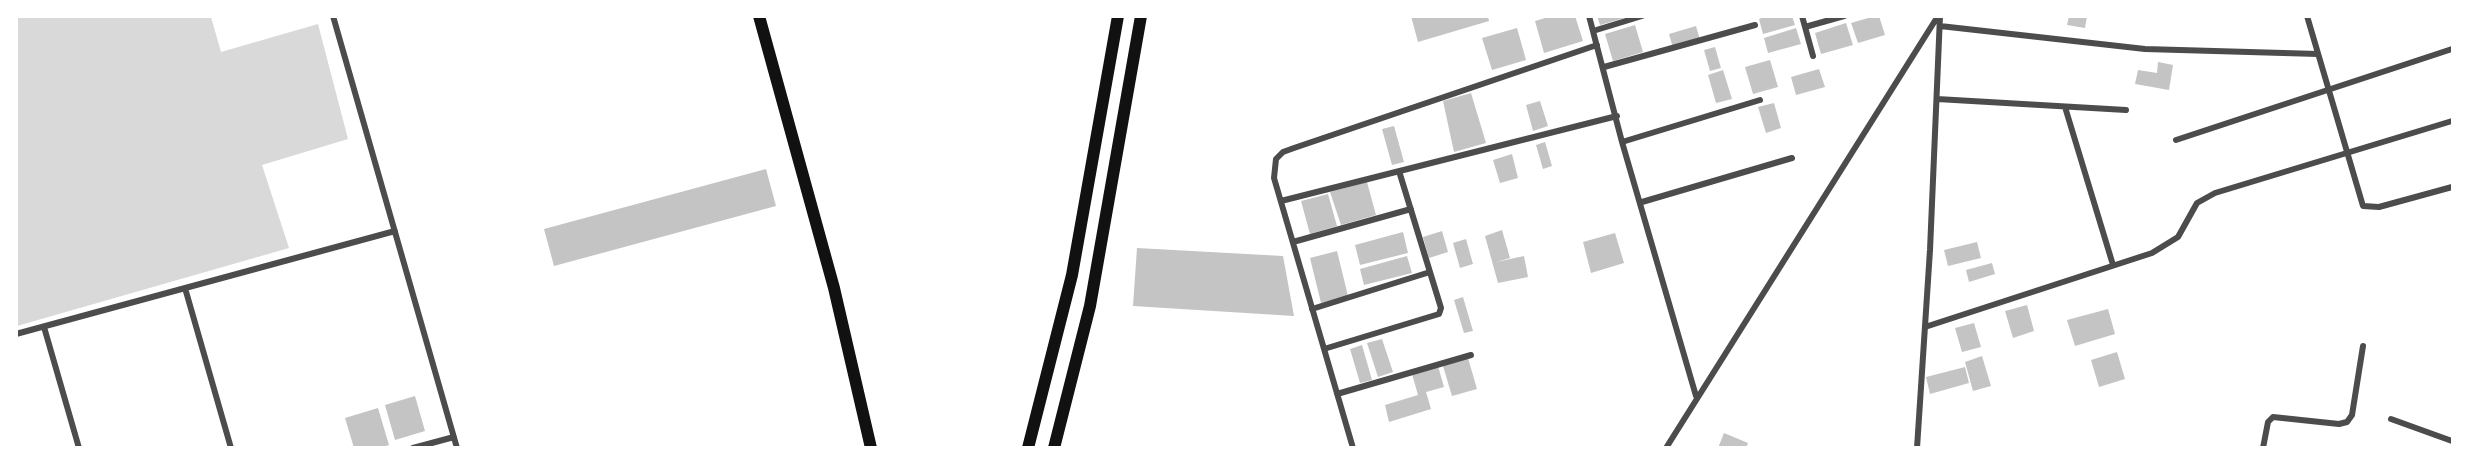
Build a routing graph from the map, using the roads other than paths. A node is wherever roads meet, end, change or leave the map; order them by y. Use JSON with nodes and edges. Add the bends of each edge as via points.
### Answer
{"nodes":[{"id":1,"x":333,"y":16,"type":"edge"},
{"id":2,"x":759,"y":16,"type":"edge"},
{"id":3,"x":1118,"y":16,"type":"edge"},
{"id":4,"x":1142,"y":16,"type":"edge"},
{"id":5,"x":1589,"y":16,"type":"edge"},
{"id":6,"x":1642,"y":16,"type":"edge"},
{"id":7,"x":1802,"y":16,"type":"edge"},
{"id":8,"x":1844,"y":16,"type":"edge"},
{"id":9,"x":1939,"y":16,"type":"edge"},
{"id":10,"x":2315,"y":16,"type":"edge"},
{"id":11,"x":2307,"y":18,"type":"edge"},
{"id":12,"x":1755,"y":25,"type":"dead end"},
{"id":13,"x":1940,"y":26,"type":"junction"},
{"id":14,"x":1805,"y":27,"type":"junction"},
{"id":15,"x":1593,"y":31,"type":"junction"},
{"id":16,"x":1597,"y":45,"type":"junction"},
{"id":17,"x":2452,"y":49,"type":"edge"},
{"id":18,"x":2318,"y":54,"type":"junction"},
{"id":19,"x":1813,"y":56,"type":"dead end"},
{"id":20,"x":1604,"y":67,"type":"junction"},
{"id":21,"x":2328,"y":88,"type":"junction"},
{"id":22,"x":1937,"y":99,"type":"junction"},
{"id":23,"x":1760,"y":100,"type":"dead end"},
{"id":24,"x":2065,"y":107,"type":"junction"},
{"id":25,"x":2126,"y":110,"type":"dead end"},
{"id":26,"x":1617,"y":116,"type":"junction"},
{"id":27,"x":2452,"y":121,"type":"edge"},
{"id":28,"x":2176,"y":140,"type":"dead end"},
{"id":29,"x":1622,"y":142,"type":"junction"},
{"id":30,"x":2347,"y":153,"type":"junction"},
{"id":31,"x":1792,"y":158,"type":"dead end"},
{"id":32,"x":1399,"y":171,"type":"junction"},
{"id":33,"x":2452,"y":187,"type":"edge"},
{"id":34,"x":1281,"y":201,"type":"junction"},
{"id":35,"x":1642,"y":202,"type":"junction"},
{"id":36,"x":1411,"y":209,"type":"junction"},
{"id":37,"x":395,"y":231,"type":"junction"},
{"id":38,"x":1293,"y":242,"type":"junction"},
{"id":39,"x":2113,"y":265,"type":"junction"},
{"id":40,"x":1430,"y":272,"type":"junction"},
{"id":41,"x":185,"y":288,"type":"junction"},
{"id":42,"x":1312,"y":309,"type":"junction"},
{"id":43,"x":44,"y":327,"type":"junction"},
{"id":44,"x":1925,"y":327,"type":"junction"},
{"id":45,"x":16,"y":334,"type":"edge"},
{"id":46,"x":2363,"y":346,"type":"dead end"},
{"id":47,"x":1324,"y":349,"type":"junction"},
{"id":48,"x":1471,"y":355,"type":"dead end"},
{"id":49,"x":1337,"y":394,"type":"junction"},
{"id":50,"x":1696,"y":396,"type":"junction"},
{"id":51,"x":2391,"y":419,"type":"dead end"},
{"id":52,"x":454,"y":437,"type":"junction"},
{"id":53,"x":2450,"y":440,"type":"edge"},
{"id":54,"x":79,"y":447,"type":"edge"},
{"id":55,"x":231,"y":447,"type":"edge"},
{"id":56,"x":413,"y":447,"type":"edge"},
{"id":57,"x":457,"y":447,"type":"edge"},
{"id":58,"x":871,"y":447,"type":"edge"},
{"id":59,"x":1028,"y":447,"type":"edge"},
{"id":60,"x":1054,"y":447,"type":"edge"},
{"id":61,"x":1353,"y":447,"type":"edge"},
{"id":62,"x":1666,"y":447,"type":"edge"},
{"id":63,"x":1917,"y":447,"type":"edge"},
{"id":64,"x":2263,"y":447,"type":"edge"},
{"id":65,"x":2444,"y":447,"type":"edge"}],
"edges":[{"from":1,"to":37,"type":"street"},
{"from":2,"to":58,"type":"main road","via":[[834,288]]},
{"from":3,"to":59,"type":"main road","via":[[1072,275]]},
{"from":4,"to":60,"type":"main road","via":[[1090,306]]},
{"from":5,"to":15,"type":"street"},
{"from":6,"to":15,"type":"street"},
{"from":7,"to":14,"type":"street"},
{"from":8,"to":14,"type":"street"},
{"from":9,"to":13,"type":"street"},
{"from":9,"to":50,"type":"street"},
{"from":10,"to":11,"type":"street"},
{"from":11,"to":18,"type":"street"},
{"from":12,"to":20,"type":"street"},
{"from":13,"to":18,"type":"street","via":[[2145,49]]},
{"from":13,"to":22,"type":"street"},
{"from":14,"to":19,"type":"street"},
{"from":15,"to":16,"type":"street"},
{"from":16,"to":20,"type":"street"},
{"from":16,"to":34,"type":"street","via":[[1283,152],[1274,167]]},
{"from":17,"to":21,"type":"street"},
{"from":18,"to":21,"type":"street"},
{"from":20,"to":26,"type":"street"},
{"from":21,"to":28,"type":"street"},
{"from":21,"to":30,"type":"street"},
{"from":22,"to":24,"type":"street"},
{"from":22,"to":44,"type":"street"},
{"from":23,"to":29,"type":"street"},
{"from":24,"to":25,"type":"street"},
{"from":24,"to":39,"type":"street"},
{"from":26,"to":29,"type":"street"},
{"from":26,"to":32,"type":"street"},
{"from":27,"to":30,"type":"street"},
{"from":29,"to":35,"type":"street"},
{"from":30,"to":33,"type":"street","via":[[2363,206],[2370,208]]},
{"from":30,"to":39,"type":"street","via":[[2206,197],[2197,203],[2178,237],[2152,253]]},
{"from":31,"to":35,"type":"street"},
{"from":32,"to":34,"type":"street"},
{"from":32,"to":36,"type":"street"},
{"from":34,"to":38,"type":"street"},
{"from":35,"to":50,"type":"street"},
{"from":36,"to":38,"type":"street"},
{"from":36,"to":40,"type":"street"},
{"from":37,"to":41,"type":"street"},
{"from":37,"to":52,"type":"street"},
{"from":38,"to":42,"type":"street"},
{"from":39,"to":44,"type":"street"},
{"from":40,"to":42,"type":"street"},
{"from":40,"to":47,"type":"street","via":[[1441,308],[1439,314]]},
{"from":41,"to":43,"type":"street"},
{"from":41,"to":55,"type":"street"},
{"from":42,"to":47,"type":"street"},
{"from":43,"to":45,"type":"street"},
{"from":43,"to":54,"type":"street"},
{"from":44,"to":63,"type":"street"},
{"from":46,"to":64,"type":"street","via":[[2352,415],[2347,422],[2273,417],[2268,422]]},
{"from":47,"to":49,"type":"street"},
{"from":48,"to":49,"type":"street"},
{"from":49,"to":61,"type":"street"},
{"from":50,"to":62,"type":"street"},
{"from":51,"to":53,"type":"street"},
{"from":52,"to":56,"type":"street"},
{"from":52,"to":57,"type":"street"},
{"from":53,"to":65,"type":"street"}]}
